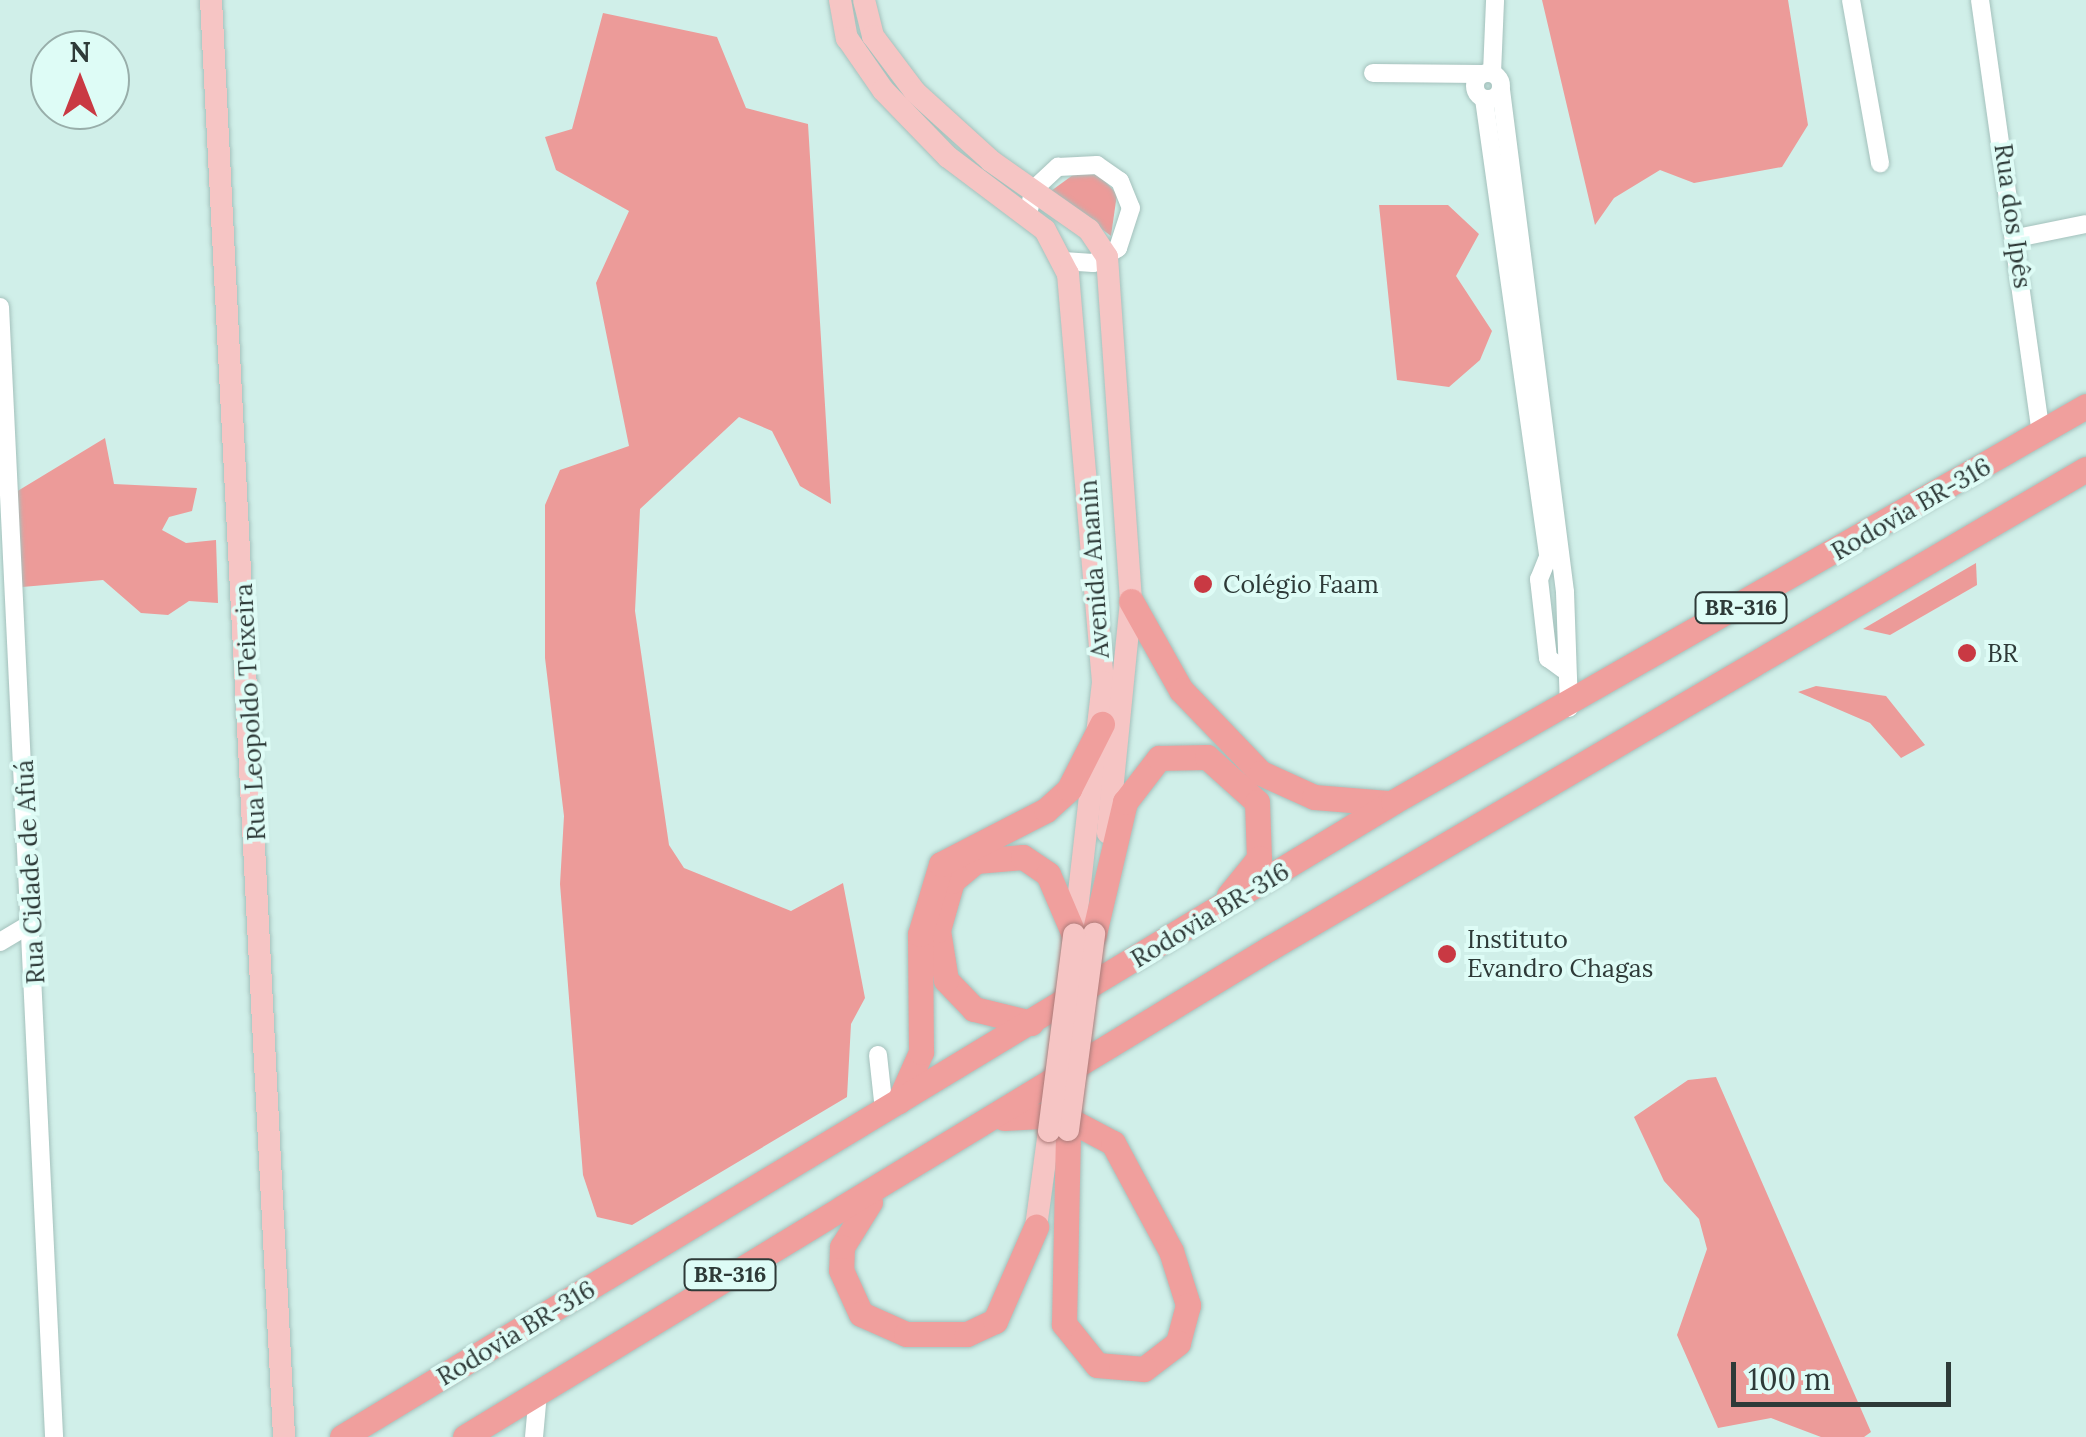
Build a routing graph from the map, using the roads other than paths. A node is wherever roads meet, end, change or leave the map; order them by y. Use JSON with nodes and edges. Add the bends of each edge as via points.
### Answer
{"nodes":[{"id":1,"x":211,"y":0,"type":"edge"},
{"id":2,"x":840,"y":0,"type":"edge"},
{"id":3,"x":864,"y":0,"type":"edge"},
{"id":4,"x":1496,"y":0,"type":"edge"},
{"id":5,"x":1852,"y":0,"type":"edge"},
{"id":6,"x":1980,"y":0,"type":"edge"},
{"id":7,"x":1373,"y":73,"type":"dead end"},
{"id":8,"x":1490,"y":84,"type":"junction"},
{"id":9,"x":1880,"y":163,"type":"dead end"},
{"id":10,"x":1034,"y":189,"type":"junction"},
{"id":11,"x":1028,"y":214,"type":"junction"},
{"id":12,"x":2086,"y":224,"type":"edge"},
{"id":13,"x":2017,"y":238,"type":"junction"},
{"id":14,"x":1107,"y":257,"type":"junction"},
{"id":15,"x":1063,"y":261,"type":"junction"},
{"id":16,"x":0,"y":307,"type":"edge"},
{"id":17,"x":2086,"y":406,"type":"edge"},
{"id":18,"x":2041,"y":434,"type":"junction"},
{"id":19,"x":2086,"y":469,"type":"edge"},
{"id":20,"x":1554,"y":556,"type":"junction"},
{"id":21,"x":1131,"y":602,"type":"junction"},
{"id":22,"x":1568,"y":626,"type":"junction"},
{"id":23,"x":1544,"y":628,"type":"junction"},
{"id":24,"x":1563,"y":669,"type":"junction"},
{"id":25,"x":1569,"y":708,"type":"junction"},
{"id":26,"x":1102,"y":724,"type":"junction"},
{"id":27,"x":1392,"y":802,"type":"junction"},
{"id":28,"x":34,"y":922,"type":"junction"},
{"id":29,"x":1194,"y":926,"type":"junction"},
{"id":30,"x":1084,"y":934,"type":"junction"},
{"id":31,"x":0,"y":942,"type":"edge"},
{"id":32,"x":1031,"y":1023,"type":"junction"},
{"id":33,"x":878,"y":1055,"type":"dead end"},
{"id":34,"x":891,"y":1105,"type":"junction"},
{"id":35,"x":1000,"y":1119,"type":"junction"},
{"id":36,"x":1059,"y":1130,"type":"junction"},
{"id":37,"x":876,"y":1194,"type":"junction"},
{"id":38,"x":1036,"y":1228,"type":"joint"},
{"id":39,"x":538,"y":1393,"type":"junction"},
{"id":40,"x":287,"y":1432,"type":"edge"},
{"id":41,"x":54,"y":1437,"type":"edge"},
{"id":42,"x":342,"y":1437,"type":"edge"},
{"id":43,"x":467,"y":1437,"type":"edge"},
{"id":44,"x":534,"y":1437,"type":"edge"}],
"edges":[{"from":1,"to":40,"type":"main road","name":"Rua Leopoldo Teixeira"},
{"from":2,"to":11,"type":"main road","via":[[847,38],[906,118]]},
{"from":3,"to":10,"type":"main road","via":[[873,36],[915,92]]},
{"from":4,"to":8,"type":"street"},
{"from":5,"to":9,"type":"street"},
{"from":6,"to":13,"type":"street","name":"Rua dos Ipês"},
{"from":7,"to":8,"type":"street"},
{"from":8,"to":20,"type":"street"},
{"from":10,"to":11,"type":"street"},
{"from":10,"to":14,"type":"main road","via":[[1089,230]]},
{"from":10,"to":14,"type":"street","via":[[1074,162],[1120,182],[1131,222]]},
{"from":11,"to":15,"type":"main road"},
{"from":12,"to":13,"type":"street"},
{"from":13,"to":18,"type":"street","name":"Rua dos Ipês"},
{"from":14,"to":15,"type":"street"},
{"from":14,"to":21,"type":"main road","name":"Avenida Ananin"},
{"from":15,"to":26,"type":"main road","name":"Avenida Ananin"},
{"from":16,"to":28,"type":"street","name":"Rua Cidade de Afuá"},
{"from":17,"to":18,"type":"highway","name":"Rodovia BR-316","number":"BR-316"},
{"from":18,"to":25,"type":"highway","name":"Rodovia BR-316","number":"BR-316"},
{"from":19,"to":35,"type":"highway","number":"BR-316","via":[[1270,948]]},
{"from":20,"to":22,"type":"street"},
{"from":20,"to":23,"type":"street","via":[[1539,578]]},
{"from":21,"to":27,"type":"highway","via":[[1181,690],[1261,772],[1314,798]]},
{"from":21,"to":30,"type":"main road","name":"Avenida Ananin"},
{"from":22,"to":23,"type":"street"},
{"from":22,"to":24,"type":"street"},
{"from":23,"to":24,"type":"street","via":[[1548,658]]},
{"from":24,"to":25,"type":"street"},
{"from":25,"to":27,"type":"highway","name":"Rodovia BR-316","number":"BR-316"},
{"from":26,"to":30,"type":"main road","name":"Avenida Ananin"},
{"from":26,"to":34,"type":"highway","via":[[1069,789],[1046,810],[941,864],[920,934],[921,1052]]},
{"from":27,"to":29,"type":"highway","name":"Rodovia BR-316","number":"BR-316"},
{"from":28,"to":31,"type":"street"},
{"from":28,"to":41,"type":"street","name":"Rua Cidade de Afuá"},
{"from":29,"to":30,"type":"highway","via":[[1258,858],[1262,821],[1236,776],[1178,753],[1135,780]]},
{"from":29,"to":32,"type":"highway","name":"Rodovia BR-316","number":"BR-316"},
{"from":30,"to":32,"type":"highway","via":[[1048,874],[1023,857],[976,861],[952,881],[938,930],[946,980],[974,1009]]},
{"from":30,"to":36,"type":"main road","name":"Avenida Ananin","bridge":true},
{"from":32,"to":34,"type":"highway","name":"Rodovia BR-316","number":"BR-316"},
{"from":33,"to":34,"type":"street"},
{"from":34,"to":42,"type":"highway","name":"Rodovia BR-316","number":"BR-316"},
{"from":35,"to":36,"type":"highway","via":[[1060,1116],[1113,1143],[1171,1250],[1188,1304],[1178,1343],[1144,1369],[1098,1366],[1064,1324]]},
{"from":35,"to":37,"type":"highway","number":"BR-316"},
{"from":36,"to":38,"type":"main road","name":"Avenida Ananin"},
{"from":37,"to":38,"type":"highway","via":[[842,1247],[841,1270],[860,1314],[906,1334],[967,1334],[994,1321]]},
{"from":37,"to":39,"type":"highway","number":"BR-316"},
{"from":39,"to":43,"type":"highway","number":"BR-316"},
{"from":39,"to":44,"type":"street"}]}
